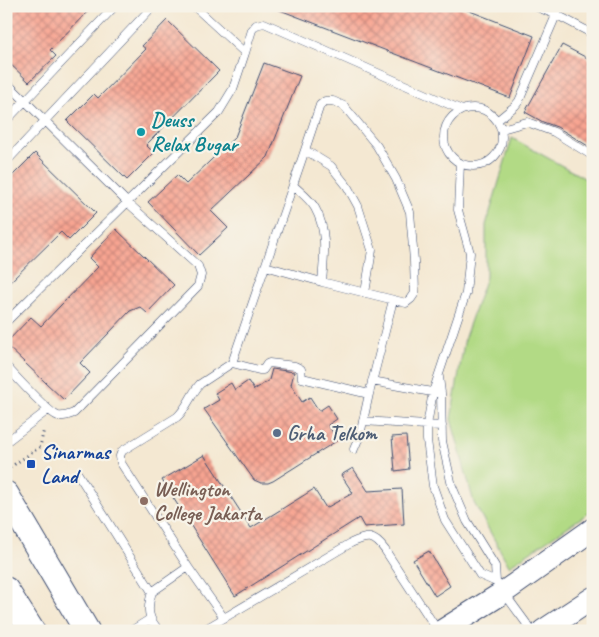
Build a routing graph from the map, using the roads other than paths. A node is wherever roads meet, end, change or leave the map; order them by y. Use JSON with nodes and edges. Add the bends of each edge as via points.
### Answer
{"nodes":[{"id":1,"x":115,"y":6,"type":"edge"},
{"id":2,"x":154,"y":6,"type":"edge"},
{"id":3,"x":194,"y":6,"type":"edge"},
{"id":4,"x":534,"y":6,"type":"edge"},
{"id":5,"x":560,"y":6,"type":"edge"},
{"id":6,"x":557,"y":15,"type":"junction"},
{"id":7,"x":593,"y":34,"type":"edge"},
{"id":8,"x":245,"y":53,"type":"junction"},
{"id":9,"x":6,"y":82,"type":"edge"},
{"id":10,"x":26,"y":101,"type":"junction"},
{"id":11,"x":462,"y":110,"type":"junction"},
{"id":12,"x":498,"y":120,"type":"junction"},
{"id":13,"x":6,"y":121,"type":"edge"},
{"id":14,"x":46,"y":122,"type":"junction"},
{"id":15,"x":502,"y":129,"type":"junction"},
{"id":16,"x":305,"y":150,"type":"junction"},
{"id":17,"x":593,"y":156,"type":"edge"},
{"id":18,"x":6,"y":162,"type":"edge"},
{"id":19,"x":460,"y":163,"type":"junction"},
{"id":20,"x":293,"y":185,"type":"junction"},
{"id":21,"x":128,"y":203,"type":"junction"},
{"id":22,"x":265,"y":266,"type":"junction"},
{"id":23,"x":322,"y":282,"type":"junction"},
{"id":24,"x":365,"y":293,"type":"junction"},
{"id":25,"x":394,"y":300,"type":"junction"},
{"id":26,"x":6,"y":322,"type":"edge"},
{"id":27,"x":232,"y":363,"type":"junction"},
{"id":28,"x":6,"y":366,"type":"edge"},
{"id":29,"x":438,"y":375,"type":"junction"},
{"id":30,"x":372,"y":381,"type":"junction"},
{"id":31,"x":433,"y":392,"type":"junction"},
{"id":32,"x":441,"y":393,"type":"junction"},
{"id":33,"x":369,"y":394,"type":"junction"},
{"id":34,"x":48,"y":410,"type":"junction"},
{"id":35,"x":363,"y":421,"type":"junction"},
{"id":36,"x":427,"y":424,"type":"junction"},
{"id":37,"x":442,"y":426,"type":"junction"},
{"id":38,"x":6,"y":442,"type":"edge"},
{"id":39,"x":354,"y":449,"type":"dead end"},
{"id":40,"x":78,"y":474,"type":"dead end"},
{"id":41,"x":6,"y":494,"type":"edge"},
{"id":42,"x":593,"y":529,"type":"edge"},
{"id":43,"x":188,"y":567,"type":"junction"},
{"id":44,"x":500,"y":587,"type":"junction"},
{"id":45,"x":6,"y":590,"type":"edge"},
{"id":46,"x":152,"y":592,"type":"junction"},
{"id":47,"x":593,"y":598,"type":"edge"},
{"id":48,"x":224,"y":618,"type":"junction"},
{"id":49,"x":150,"y":619,"type":"junction"},
{"id":50,"x":214,"y":628,"type":"edge"},
{"id":51,"x":32,"y":631,"type":"edge"},
{"id":52,"x":87,"y":631,"type":"edge"},
{"id":53,"x":131,"y":631,"type":"edge"},
{"id":54,"x":160,"y":631,"type":"edge"},
{"id":55,"x":202,"y":631,"type":"edge"},
{"id":56,"x":438,"y":631,"type":"edge"},
{"id":57,"x":442,"y":631,"type":"edge"},
{"id":58,"x":532,"y":631,"type":"edge"},
{"id":59,"x":543,"y":631,"type":"edge"}],
"edges":[{"from":1,"to":10,"type":"lane"},
{"from":2,"to":14,"type":"lane"},
{"from":3,"to":8,"type":"lane"},
{"from":4,"to":6,"type":"lane"},
{"from":5,"to":6,"type":"lane"},
{"from":6,"to":7,"type":"lane"},
{"from":6,"to":12,"type":"lane","via":[[518,103]]},
{"from":8,"to":11,"type":"lane","via":[[252,30],[264,23]]},
{"from":8,"to":21,"type":"lane","via":[[233,89],[219,112]]},
{"from":9,"to":10,"type":"lane"},
{"from":10,"to":13,"type":"lane"},
{"from":10,"to":14,"type":"lane"},
{"from":11,"to":12,"type":"lane","via":[[482,109]]},
{"from":11,"to":19,"type":"lane","via":[[448,122],[444,140],[447,150]]},
{"from":12,"to":15,"type":"lane"},
{"from":14,"to":18,"type":"lane"},
{"from":14,"to":21,"type":"lane"},
{"from":15,"to":17,"type":"lane","via":[[527,122],[554,132]]},
{"from":15,"to":19,"type":"lane","via":[[503,139],[496,156],[479,166]]},
{"from":16,"to":20,"type":"lane"},
{"from":16,"to":24,"type":"lane","via":[[331,166],[358,206],[372,250]]},
{"from":16,"to":25,"type":"lane","via":[[320,105],[333,101],[344,106],[377,146],[410,212],[415,293],[406,303]]},
{"from":19,"to":29,"type":"lane","via":[[458,210],[470,253],[466,293]]},
{"from":20,"to":22,"type":"lane"},
{"from":20,"to":23,"type":"lane","via":[[314,207],[323,229]]},
{"from":21,"to":26,"type":"lane"},
{"from":21,"to":34,"type":"lane","via":[[198,266],[198,286],[74,413],[58,416]]},
{"from":22,"to":23,"type":"lane"},
{"from":22,"to":27,"type":"lane"},
{"from":23,"to":24,"type":"lane"},
{"from":24,"to":25,"type":"lane"},
{"from":25,"to":30,"type":"lane"},
{"from":27,"to":33,"type":"lane","via":[[259,370],[270,363],[295,366],[301,369],[302,378]]},
{"from":27,"to":43,"type":"lane","via":[[200,384],[177,417],[122,451],[120,456],[121,463]]},
{"from":28,"to":34,"type":"lane"},
{"from":29,"to":31,"type":"lane"},
{"from":29,"to":32,"type":"lane"},
{"from":30,"to":31,"type":"lane"},
{"from":30,"to":33,"type":"lane"},
{"from":31,"to":32,"type":"lane"},
{"from":31,"to":36,"type":"lane"},
{"from":32,"to":37,"type":"lane"},
{"from":33,"to":35,"type":"lane"},
{"from":34,"to":38,"type":"lane"},
{"from":35,"to":36,"type":"lane"},
{"from":35,"to":39,"type":"lane"},
{"from":36,"to":37,"type":"lane"},
{"from":36,"to":44,"type":"lane","via":[[426,440],[434,486],[445,520],[480,575]]},
{"from":37,"to":44,"type":"lane","via":[[452,486],[467,521],[495,566]]},
{"from":40,"to":46,"type":"lane"},
{"from":41,"to":52,"type":"main road"},
{"from":42,"to":44,"type":"street"},
{"from":43,"to":46,"type":"lane"},
{"from":43,"to":48,"type":"lane"},
{"from":44,"to":57,"type":"street"},
{"from":44,"to":58,"type":"lane"},
{"from":45,"to":51,"type":"main road"},
{"from":46,"to":49,"type":"lane"},
{"from":47,"to":59,"type":"street"},
{"from":48,"to":50,"type":"lane"},
{"from":48,"to":56,"type":"lane","via":[[352,543],[370,537],[385,550]]},
{"from":49,"to":53,"type":"lane"},
{"from":49,"to":54,"type":"lane"},
{"from":50,"to":55,"type":"lane"}]}
